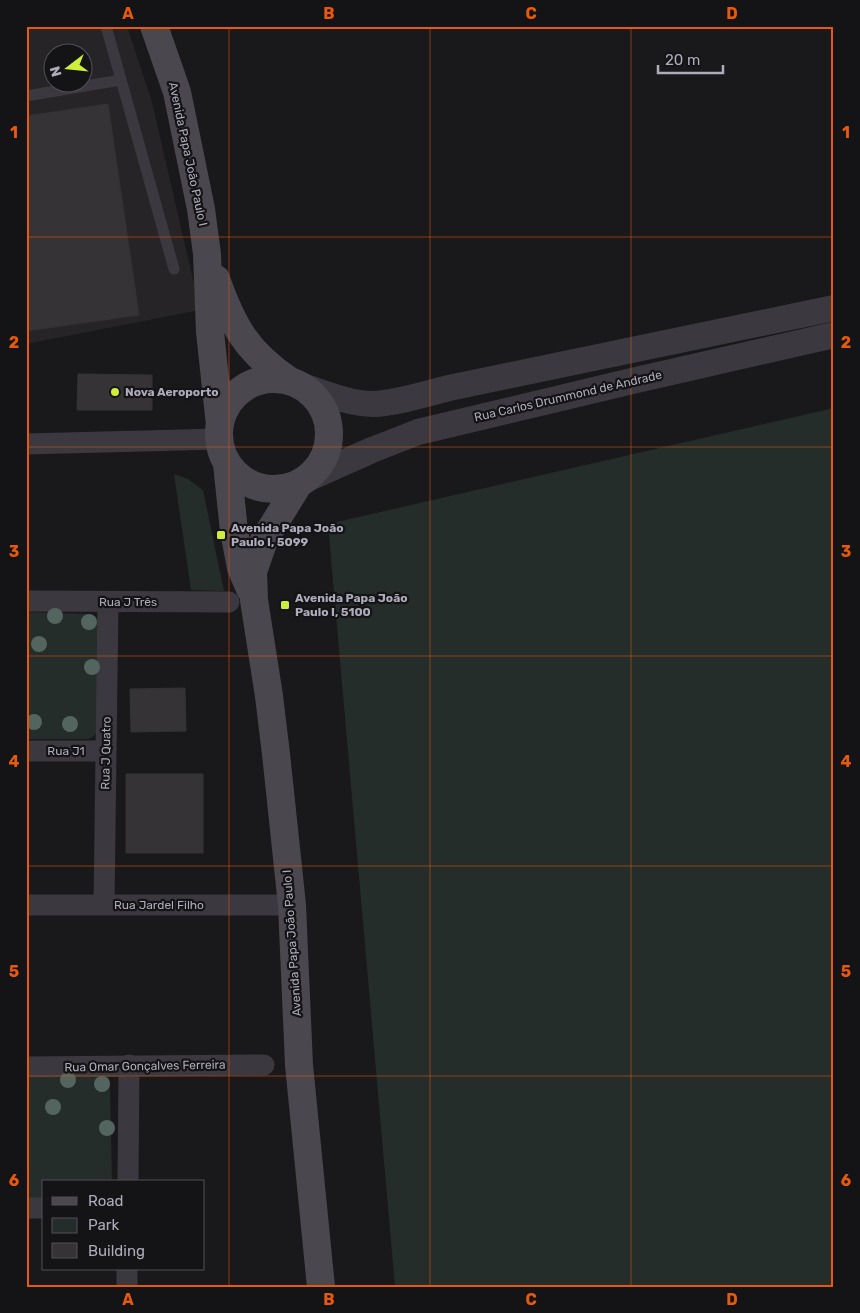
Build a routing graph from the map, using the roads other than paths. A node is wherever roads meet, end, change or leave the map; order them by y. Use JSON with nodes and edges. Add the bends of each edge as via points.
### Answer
{"nodes":[{"id":1,"x":106,"y":26,"type":"edge"},
{"id":2,"x":154,"y":26,"type":"edge"},
{"id":3,"x":121,"y":80,"type":"junction"},
{"id":4,"x":26,"y":96,"type":"edge"},
{"id":5,"x":207,"y":254,"type":"junction"},
{"id":6,"x":174,"y":269,"type":"dead end"},
{"id":7,"x":834,"y":308,"type":"edge"},
{"id":8,"x":834,"y":335,"type":"edge"},
{"id":9,"x":296,"y":384,"type":"junction"},
{"id":10,"x":219,"y":432,"type":"junction"},
{"id":11,"x":26,"y":444,"type":"edge"},
{"id":12,"x":227,"y":464,"type":"junction"},
{"id":13,"x":303,"y":481,"type":"junction"},
{"id":14,"x":26,"y":601,"type":"edge"},
{"id":15,"x":242,"y":601,"type":"junction"},
{"id":16,"x":108,"y":602,"type":"junction"},
{"id":17,"x":26,"y":751,"type":"edge"},
{"id":18,"x":106,"y":751,"type":"junction"},
{"id":19,"x":26,"y":905,"type":"edge"},
{"id":20,"x":104,"y":905,"type":"junction"},
{"id":21,"x":292,"y":905,"type":"junction"},
{"id":22,"x":129,"y":1065,"type":"junction"},
{"id":23,"x":264,"y":1065,"type":"dead end"},
{"id":24,"x":26,"y":1067,"type":"edge"},
{"id":25,"x":128,"y":1180,"type":"edge"},
{"id":26,"x":26,"y":1208,"type":"edge"},
{"id":27,"x":42,"y":1208,"type":"edge"},
{"id":28,"x":127,"y":1270,"type":"edge"},
{"id":29,"x":127,"y":1287,"type":"edge"},
{"id":30,"x":321,"y":1287,"type":"edge"}],
"edges":[{"from":1,"to":3,"type":"lane"},
{"from":2,"to":5,"type":"main road","name":"Avenida Papa João Paulo I","via":[[177,92]]},
{"from":3,"to":4,"type":"lane"},
{"from":3,"to":6,"type":"lane"},
{"from":5,"to":9,"type":"main road","name":"Avenida Papa João Paulo I","via":[[227,311],[240,334],[256,355]]},
{"from":5,"to":10,"type":"main road","name":"Avenida Papa João Paulo I"},
{"from":7,"to":9,"type":"street","via":[[373,404]]},
{"from":8,"to":13,"type":"street","name":"Rua Carlos Drummond de Andrade","via":[[418,432]]},
{"from":9,"to":10,"type":"main road","via":[[276,379],[263,380],[239,391],[223,412]]},
{"from":9,"to":13,"type":"main road","via":[[312,394],[321,405],[329,430],[325,457]]},
{"from":10,"to":11,"type":"street"},
{"from":10,"to":12,"type":"main road"},
{"from":12,"to":13,"type":"main road","via":[[246,482],[259,488],[285,489]]},
{"from":12,"to":15,"type":"main road","name":"Avenida Papa João Paulo I","via":[[241,568]]},
{"from":13,"to":15,"type":"main road","name":"Avenida Papa João Paulo I","via":[[264,540]]},
{"from":14,"to":16,"type":"street","name":"Rua J Três"},
{"from":15,"to":16,"type":"street","name":"Rua J Três"},
{"from":15,"to":21,"type":"main road","name":"Avenida Papa João Paulo I","via":[[270,696]]},
{"from":16,"to":18,"type":"street","name":"Rua J Quatro"},
{"from":17,"to":18,"type":"street","name":"Rua J1"},
{"from":18,"to":20,"type":"street","name":"Rua J Quatro"},
{"from":19,"to":20,"type":"street","name":"Rua Jardel Filho"},
{"from":20,"to":21,"type":"street","name":"Rua Jardel Filho"},
{"from":21,"to":30,"type":"main road","name":"Avenida Papa João Paulo I","via":[[299,1065]]},
{"from":22,"to":23,"type":"street","name":"Rua Omar Gonçalves Ferreira"},
{"from":22,"to":24,"type":"street","name":"Rua Omar Gonçalves Ferreira"},
{"from":22,"to":25,"type":"street"},
{"from":26,"to":27,"type":"street"},
{"from":28,"to":29,"type":"street"}]}
